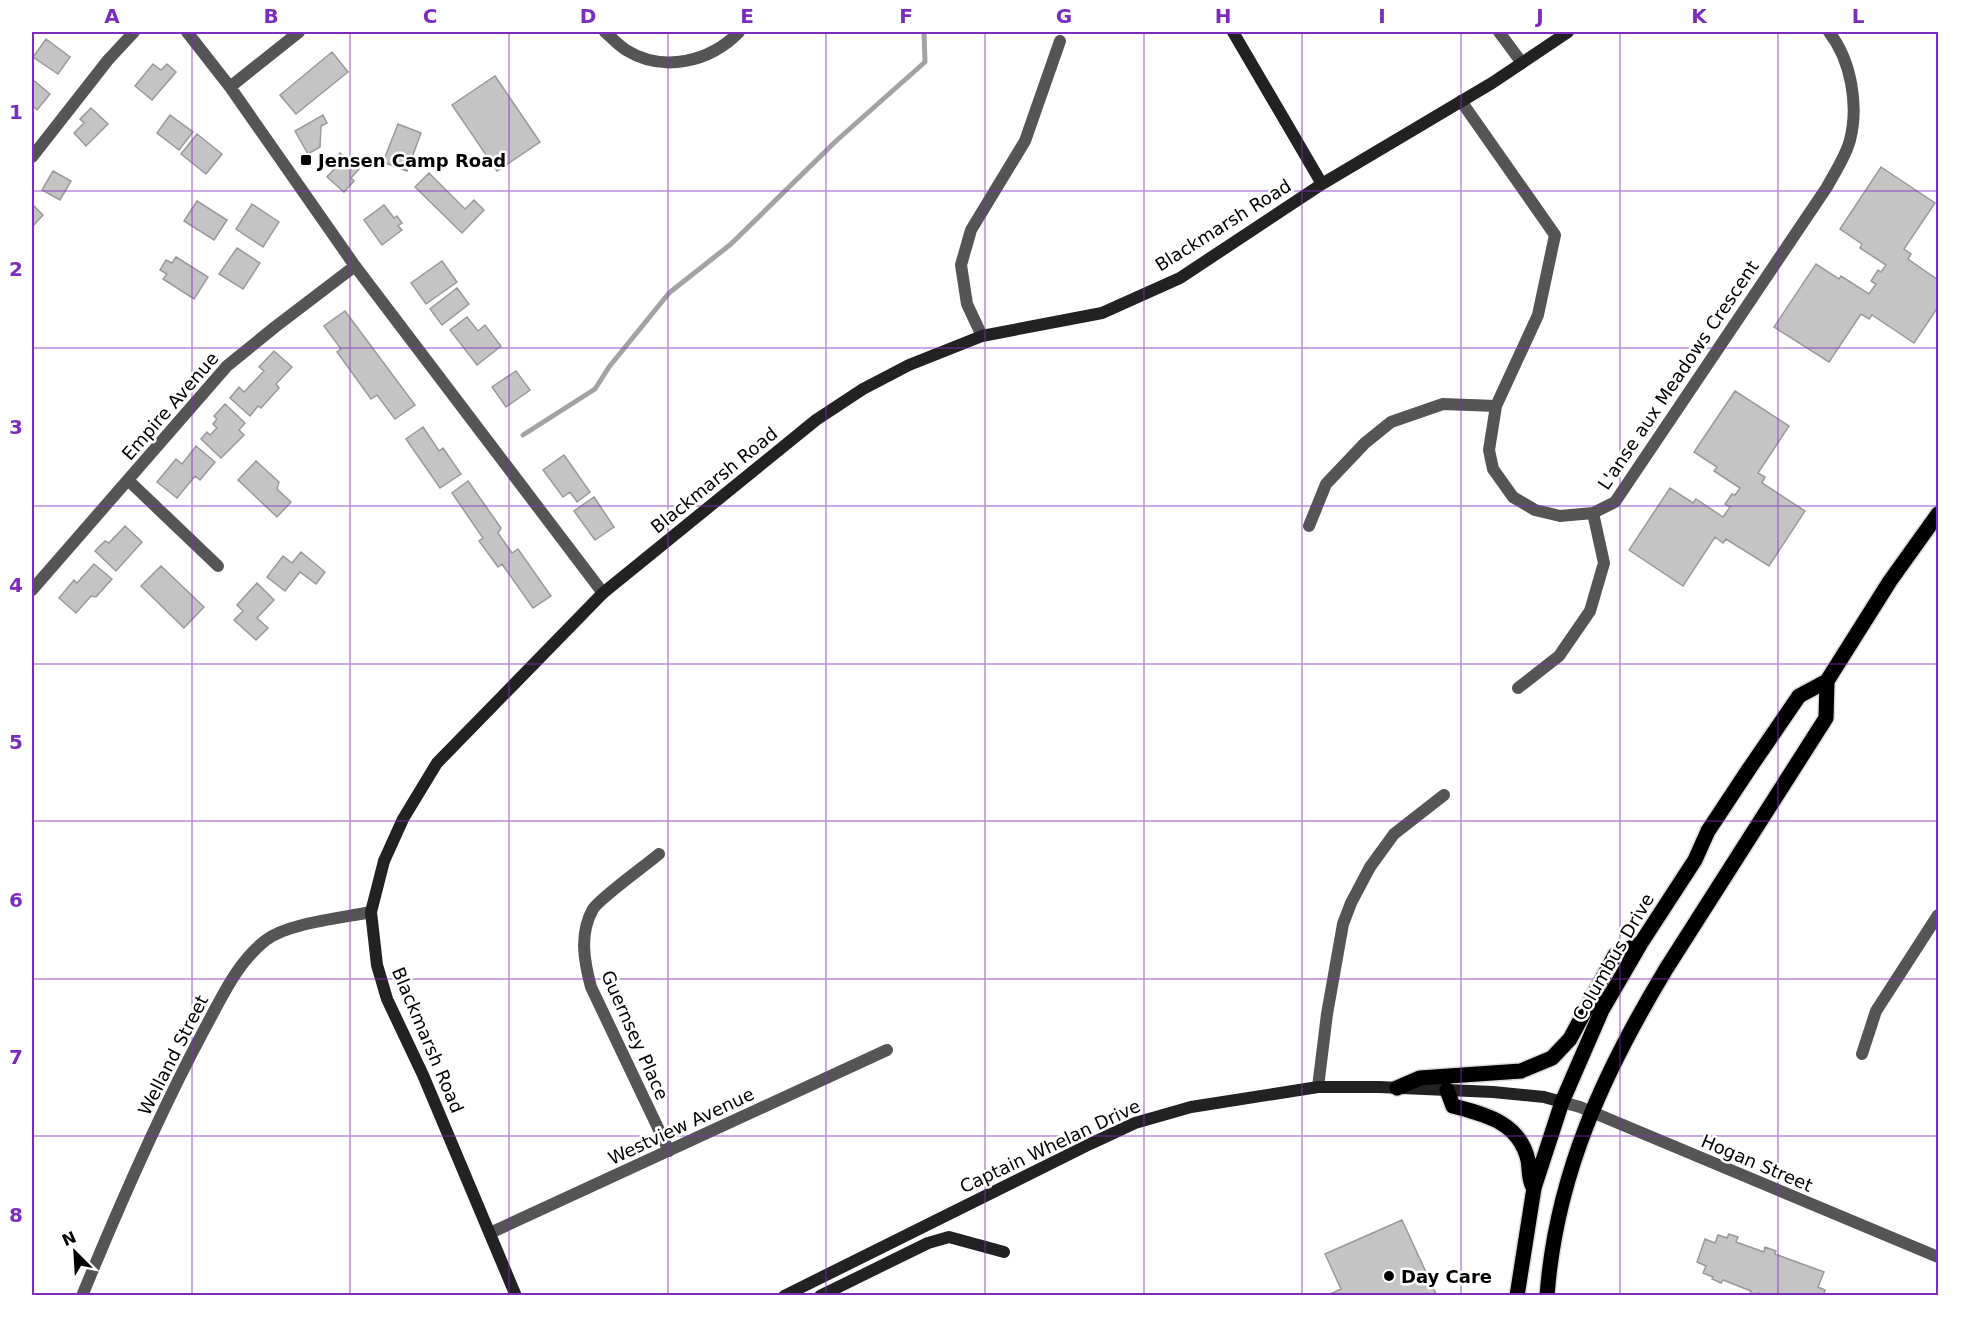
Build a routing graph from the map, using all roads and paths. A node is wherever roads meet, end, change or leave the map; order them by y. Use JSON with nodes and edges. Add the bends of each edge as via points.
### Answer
{"nodes":[{"id":1,"x":134,"y":32,"type":"edge"},
{"id":2,"x":188,"y":32,"type":"edge"},
{"id":3,"x":299,"y":32,"type":"edge"},
{"id":4,"x":605,"y":32,"type":"edge"},
{"id":5,"x":739,"y":32,"type":"edge"},
{"id":6,"x":1233,"y":32,"type":"edge"},
{"id":7,"x":1499,"y":32,"type":"edge"},
{"id":8,"x":1568,"y":32,"type":"edge"},
{"id":9,"x":1829,"y":32,"type":"edge"},
{"id":10,"x":1060,"y":41,"type":"dead end"},
{"id":11,"x":1522,"y":63,"type":"junction"},
{"id":12,"x":230,"y":87,"type":"junction"},
{"id":13,"x":1461,"y":101,"type":"junction"},
{"id":14,"x":32,"y":157,"type":"edge"},
{"id":15,"x":1322,"y":184,"type":"junction"},
{"id":16,"x":355,"y":266,"type":"junction"},
{"id":17,"x":982,"y":336,"type":"junction"},
{"id":18,"x":1496,"y":406,"type":"junction"},
{"id":19,"x":129,"y":481,"type":"junction"},
{"id":20,"x":1593,"y":513,"type":"junction"},
{"id":21,"x":1938,"y":514,"type":"edge"},
{"id":22,"x":1309,"y":526,"type":"dead end"},
{"id":23,"x":218,"y":566,"type":"dead end"},
{"id":24,"x":32,"y":590,"type":"edge"},
{"id":25,"x":603,"y":593,"type":"junction"},
{"id":26,"x":1827,"y":681,"type":"junction"},
{"id":27,"x":1518,"y":688,"type":"dead end"},
{"id":28,"x":1444,"y":795,"type":"dead end"},
{"id":29,"x":659,"y":854,"type":"dead end"},
{"id":30,"x":371,"y":912,"type":"junction"},
{"id":31,"x":1938,"y":915,"type":"edge"},
{"id":32,"x":1641,"y":943,"type":"junction"},
{"id":33,"x":887,"y":1050,"type":"dead end"},
{"id":34,"x":1862,"y":1054,"type":"dead end"},
{"id":35,"x":1318,"y":1087,"type":"junction"},
{"id":36,"x":1397,"y":1088,"type":"junction"},
{"id":37,"x":1447,"y":1090,"type":"junction"},
{"id":38,"x":1563,"y":1102,"type":"junction"},
{"id":39,"x":1592,"y":1113,"type":"junction"},
{"id":40,"x":669,"y":1151,"type":"junction"},
{"id":41,"x":1534,"y":1188,"type":"junction"},
{"id":42,"x":490,"y":1233,"type":"junction"},
{"id":43,"x":1004,"y":1252,"type":"dead end"},
{"id":44,"x":1938,"y":1257,"type":"edge"},
{"id":45,"x":82,"y":1296,"type":"edge"},
{"id":46,"x":516,"y":1296,"type":"edge"},
{"id":47,"x":784,"y":1296,"type":"edge"},
{"id":48,"x":820,"y":1296,"type":"edge"},
{"id":49,"x":1517,"y":1296,"type":"edge"},
{"id":50,"x":1548,"y":1296,"type":"edge"}],
"edges":[{"from":1,"to":14,"type":"street"},
{"from":2,"to":12,"type":"street"},
{"from":3,"to":12,"type":"street"},
{"from":4,"to":5,"type":"street","via":[[636,55],[663,62],[702,57]]},
{"from":6,"to":15,"type":"street"},
{"from":7,"to":11,"type":"street"},
{"from":8,"to":11,"type":"street","name":"Blackmarsh Road"},
{"from":9,"to":20,"type":"street","name":"L'anse aux Meadows Crescent","via":[[1846,66],[1854,103],[1850,140],[1827,187],[1615,502]]},
{"from":10,"to":17,"type":"street","via":[[1024,141],[971,230],[961,265],[967,304]]},
{"from":11,"to":13,"type":"street","name":"Blackmarsh Road"},
{"from":12,"to":16,"type":"street"},
{"from":13,"to":15,"type":"street","name":"Blackmarsh Road"},
{"from":13,"to":18,"type":"street","name":"L'anse aux Meadows Crescent","via":[[1555,235],[1538,315]]},
{"from":15,"to":17,"type":"street","name":"Blackmarsh Road","via":[[1170,283],[1102,313]]},
{"from":16,"to":19,"type":"street","name":"Empire Avenue","via":[[227,366]]},
{"from":16,"to":25,"type":"street"},
{"from":17,"to":25,"type":"street","name":"Blackmarsh Road","via":[[909,365],[816,420]]},
{"from":18,"to":20,"type":"street","name":"L'anse aux Meadows Crescent","via":[[1489,450],[1493,469],[1513,497],[1534,510],[1560,516]]},
{"from":18,"to":22,"type":"street","via":[[1443,404],[1391,422],[1326,484]]},
{"from":19,"to":23,"type":"street"},
{"from":19,"to":24,"type":"street","name":"Empire Avenue"},
{"from":20,"to":27,"type":"street","via":[[1604,563],[1590,611],[1559,656]]},
{"from":21,"to":26,"type":"main road","name":"Columbus Drive"},
{"from":25,"to":30,"type":"street","name":"Blackmarsh Road","via":[[437,762],[403,819],[384,861]]},
{"from":26,"to":32,"type":"main road","name":"Columbus Drive","via":[[1799,696],[1708,831],[1695,860]]},
{"from":26,"to":39,"type":"main road","via":[[1826,718],[1645,1003]]},
{"from":28,"to":35,"type":"street","via":[[1394,834],[1351,903],[1343,924]]},
{"from":29,"to":40,"type":"street","name":"Guernsey Place","via":[[594,907],[584,943],[591,987]]},
{"from":30,"to":42,"type":"street","name":"Blackmarsh Road","via":[[377,965],[387,999]]},
{"from":30,"to":45,"type":"street","name":"Welland Street","via":[[281,931],[244,963],[186,1064]]},
{"from":31,"to":34,"type":"street","via":[[1876,1011]]},
{"from":32,"to":36,"type":"main road","via":[[1615,955],[1570,1039],[1552,1058],[1521,1071],[1420,1078]]},
{"from":32,"to":38,"type":"main road","name":"Columbus Drive","via":[[1602,1010]]},
{"from":33,"to":40,"type":"street","name":"Westview Avenue"},
{"from":35,"to":36,"type":"street","name":"Captain Whelan Drive"},
{"from":35,"to":47,"type":"street","name":"Captain Whelan Drive","via":[[1191,1107],[1135,1124]]},
{"from":36,"to":37,"type":"street","name":"Captain Whelan Drive"},
{"from":37,"to":38,"type":"street","name":"Captain Whelan Drive","via":[[1544,1097]]},
{"from":37,"to":41,"type":"main road","via":[[1454,1106],[1489,1116],[1512,1130],[1528,1161]]},
{"from":38,"to":39,"type":"street","name":"Hogan Street"},
{"from":38,"to":41,"type":"main road","name":"Columbus Drive"},
{"from":39,"to":44,"type":"street","name":"Hogan Street"},
{"from":39,"to":50,"type":"main road","via":[[1563,1192]]},
{"from":40,"to":42,"type":"street","name":"Westview Avenue"},
{"from":41,"to":49,"type":"main road","name":"Columbus Drive"},
{"from":42,"to":46,"type":"street","name":"Blackmarsh Road"},
{"from":43,"to":48,"type":"street","via":[[962,1239],[943,1238]]}]}
